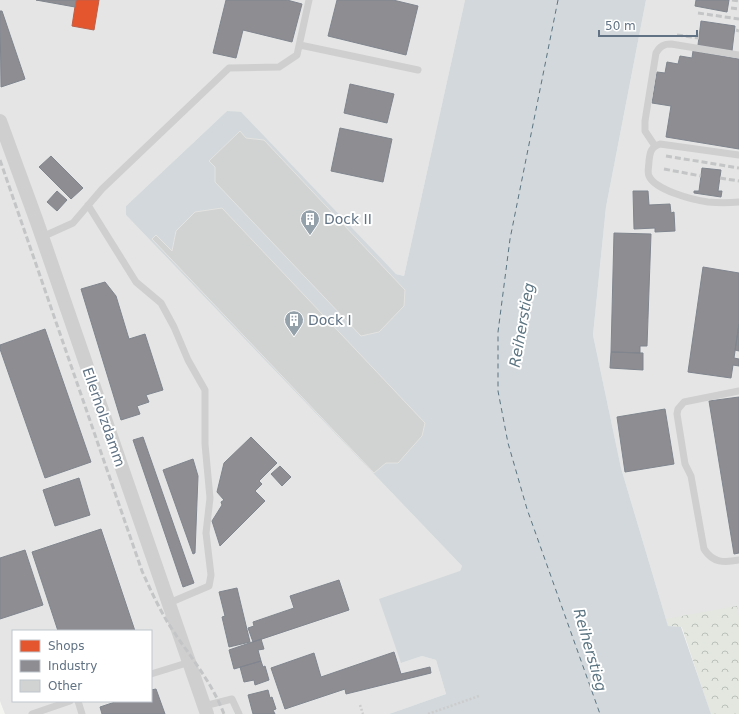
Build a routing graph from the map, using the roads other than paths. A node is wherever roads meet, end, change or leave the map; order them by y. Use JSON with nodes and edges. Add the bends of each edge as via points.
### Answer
{"nodes":[{"id":1,"x":309,"y":0,"type":"edge"},
{"id":2,"x":300,"y":45,"type":"junction"},
{"id":3,"x":739,"y":54,"type":"edge"},
{"id":4,"x":418,"y":70,"type":"dead end"},
{"id":5,"x":0,"y":121,"type":"edge"},
{"id":6,"x":655,"y":146,"type":"junction"},
{"id":7,"x":739,"y":155,"type":"edge"},
{"id":8,"x":739,"y":202,"type":"edge"},
{"id":9,"x":88,"y":205,"type":"junction"},
{"id":10,"x":42,"y":237,"type":"junction"},
{"id":11,"x":739,"y":390,"type":"edge"},
{"id":12,"x":739,"y":560,"type":"edge"},
{"id":13,"x":169,"y":603,"type":"junction"},
{"id":14,"x":190,"y":662,"type":"junction"},
{"id":15,"x":152,"y":674,"type":"edge"},
{"id":16,"x":67,"y":702,"type":"edge"},
{"id":17,"x":78,"y":702,"type":"edge"},
{"id":18,"x":205,"y":710,"type":"edge"},
{"id":19,"x":32,"y":714,"type":"edge"},
{"id":20,"x":82,"y":714,"type":"edge"},
{"id":21,"x":239,"y":714,"type":"edge"}],
"edges":[{"from":1,"to":2,"type":"lane"},
{"from":2,"to":4,"type":"lane"},
{"from":2,"to":9,"type":"lane","via":[[297,55],[278,67],[229,68]]},
{"from":3,"to":6,"type":"lane","via":[[671,44],[665,44],[658,49],[645,121],[645,130]]},
{"from":5,"to":10,"type":"street","name":"Ellerholzdamm"},
{"from":6,"to":7,"type":"lane","via":[[666,144]]},
{"from":6,"to":8,"type":"lane","via":[[650,153],[648,171],[655,183],[688,198],[724,203]]},
{"from":9,"to":10,"type":"lane","via":[[73,222]]},
{"from":9,"to":13,"type":"lane","via":[[136,282],[161,303],[205,390],[205,444],[210,498],[206,533],[211,575],[209,586]]},
{"from":10,"to":13,"type":"street","name":"Ellerholzdamm"},
{"from":11,"to":12,"type":"lane","via":[[684,402],[677,414],[684,464],[691,476],[704,549],[717,561]]},
{"from":13,"to":14,"type":"street","name":"Ellerholzdamm"},
{"from":14,"to":15,"type":"lane"},
{"from":14,"to":18,"type":"street","name":"Ellerholzdamm"},
{"from":16,"to":19,"type":"lane"},
{"from":17,"to":20,"type":"lane"},
{"from":18,"to":21,"type":"lane","via":[[232,699]]}]}
